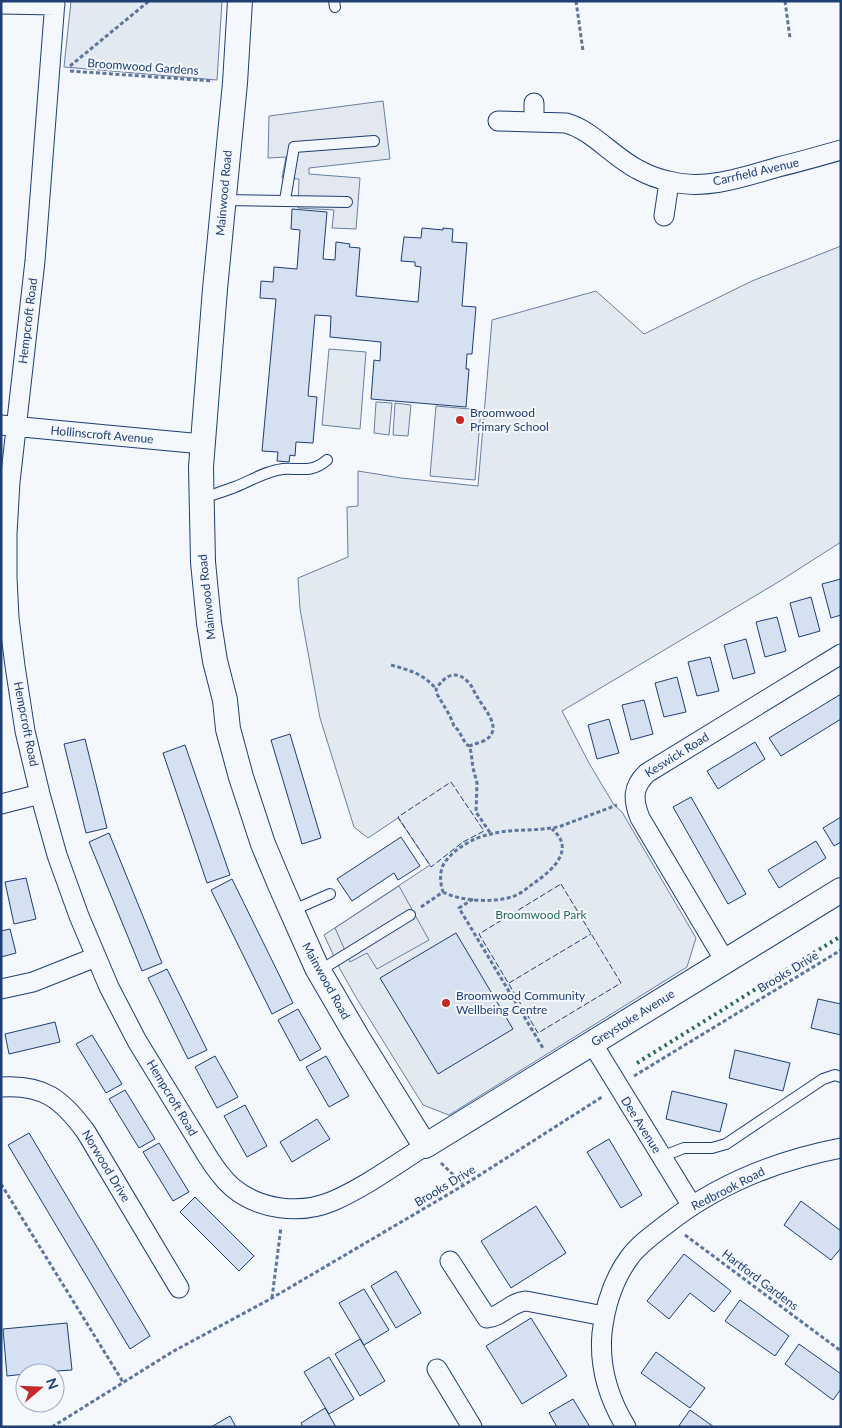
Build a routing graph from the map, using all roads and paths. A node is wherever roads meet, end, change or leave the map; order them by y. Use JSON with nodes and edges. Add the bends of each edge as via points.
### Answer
{"nodes":[{"id":1,"x":148,"y":1,"type":"edge"},
{"id":2,"x":240,"y":1,"type":"edge"},
{"id":3,"x":576,"y":1,"type":"edge"},
{"id":4,"x":785,"y":1,"type":"edge"},
{"id":5,"x":55,"y":3,"type":"edge"},
{"id":6,"x":1,"y":4,"type":"edge"},
{"id":7,"x":790,"y":38,"type":"dead end"},
{"id":8,"x":583,"y":51,"type":"dead end"},
{"id":9,"x":235,"y":82,"type":"junction"},
{"id":10,"x":534,"y":103,"type":"dead end"},
{"id":11,"x":498,"y":121,"type":"dead end"},
{"id":12,"x":534,"y":122,"type":"junction"},
{"id":13,"x":374,"y":141,"type":"dead end"},
{"id":14,"x":841,"y":150,"type":"edge"},
{"id":15,"x":669,"y":182,"type":"junction"},
{"id":16,"x":224,"y":200,"type":"junction"},
{"id":17,"x":285,"y":200,"type":"junction"},
{"id":18,"x":347,"y":202,"type":"dead end"},
{"id":19,"x":664,"y":216,"type":"dead end"},
{"id":20,"x":8,"y":426,"type":"edge"},
{"id":21,"x":202,"y":444,"type":"junction"},
{"id":22,"x":327,"y":460,"type":"dead end"},
{"id":23,"x":201,"y":499,"type":"junction"},
{"id":24,"x":841,"y":654,"type":"edge"},
{"id":25,"x":391,"y":665,"type":"dead end"},
{"id":26,"x":436,"y":689,"type":"junction"},
{"id":27,"x":469,"y":746,"type":"junction"},
{"id":28,"x":40,"y":794,"type":"junction"},
{"id":29,"x":635,"y":800,"type":"junction"},
{"id":30,"x":1,"y":804,"type":"edge"},
{"id":31,"x":552,"y":828,"type":"junction"},
{"id":32,"x":491,"y":834,"type":"junction"},
{"id":33,"x":841,"y":890,"type":"edge"},
{"id":34,"x":443,"y":892,"type":"junction"},
{"id":35,"x":330,"y":894,"type":"dead end"},
{"id":36,"x":473,"y":900,"type":"junction"},
{"id":37,"x":291,"y":911,"type":"junction"},
{"id":38,"x":410,"y":915,"type":"joint"},
{"id":39,"x":841,"y":950,"type":"edge"},
{"id":40,"x":96,"y":958,"type":"junction"},
{"id":41,"x":725,"y":961,"type":"junction"},
{"id":42,"x":319,"y":971,"type":"junction"},
{"id":43,"x":1,"y":989,"type":"edge"},
{"id":44,"x":592,"y":1043,"type":"junction"},
{"id":45,"x":554,"y":1066,"type":"junction"},
{"id":46,"x":841,"y":1077,"type":"edge"},
{"id":47,"x":1,"y":1087,"type":"edge"},
{"id":48,"x":618,"y":1087,"type":"junction"},
{"id":49,"x":425,"y":1146,"type":"junction"},
{"id":50,"x":841,"y":1148,"type":"edge"},
{"id":51,"x":661,"y":1157,"type":"junction"},
{"id":52,"x":1,"y":1184,"type":"edge"},
{"id":53,"x":464,"y":1185,"type":"junction"},
{"id":54,"x":692,"y":1206,"type":"junction"},
{"id":55,"x":283,"y":1209,"type":"junction"},
{"id":56,"x":668,"y":1223,"type":"junction"},
{"id":57,"x":450,"y":1261,"type":"dead end"},
{"id":58,"x":179,"y":1288,"type":"dead end"},
{"id":59,"x":272,"y":1298,"type":"junction"},
{"id":60,"x":604,"y":1316,"type":"junction"},
{"id":61,"x":841,"y":1351,"type":"edge"},
{"id":62,"x":437,"y":1368,"type":"dead end"},
{"id":63,"x":123,"y":1382,"type":"junction"},
{"id":64,"x":52,"y":1427,"type":"edge"},
{"id":65,"x":472,"y":1427,"type":"edge"},
{"id":66,"x":626,"y":1427,"type":"edge"}],
"edges":[{"from":1,"to":9,"type":"path","name":"Broomwood Gardens","via":[[64,71]]},
{"from":2,"to":9,"type":"street","name":"Mainwood Road"},
{"from":3,"to":8,"type":"path"},
{"from":4,"to":7,"type":"path"},
{"from":5,"to":6,"type":"street"},
{"from":5,"to":20,"type":"street","name":"Hempcroft Road","via":[[35,261]]},
{"from":9,"to":16,"type":"street","name":"Mainwood Road"},
{"from":10,"to":12,"type":"street"},
{"from":11,"to":12,"type":"street","name":"Carrfield Avenue"},
{"from":12,"to":15,"type":"street","name":"Carrfield Avenue","via":[[575,125],[616,156]]},
{"from":13,"to":17,"type":"lane","via":[[294,147]]},
{"from":14,"to":15,"type":"street","name":"Carrfield Avenue","via":[[716,182]]},
{"from":15,"to":19,"type":"street"},
{"from":16,"to":17,"type":"lane"},
{"from":16,"to":21,"type":"street","name":"Mainwood Road"},
{"from":17,"to":18,"type":"lane"},
{"from":20,"to":21,"type":"street","name":"Hollinscroft Avenue"},
{"from":20,"to":28,"type":"street","name":"Hempcroft Road","via":[[9,618],[21,705]]},
{"from":21,"to":23,"type":"street","name":"Mainwood Road"},
{"from":22,"to":23,"type":"lane","via":[[307,470],[283,469],[258,476]]},
{"from":23,"to":37,"type":"street","name":"Mainwood Road","via":[[209,623],[228,729],[263,844]]},
{"from":24,"to":29,"type":"street","name":"Keswick Road","via":[[647,773],[639,780]]},
{"from":25,"to":26,"type":"path","via":[[419,674]]},
{"from":26,"to":27,"type":"path","via":[[454,726]]},
{"from":26,"to":27,"type":"path","via":[[445,678],[458,675],[470,685],[493,723],[490,737]]},
{"from":27,"to":32,"type":"path","via":[[477,783],[476,812]]},
{"from":28,"to":30,"type":"street"},
{"from":28,"to":40,"type":"street","name":"Hempcroft Road","via":[[68,889]]},
{"from":29,"to":31,"type":"path"},
{"from":29,"to":41,"type":"street","via":[[640,818]]},
{"from":31,"to":32,"type":"path"},
{"from":31,"to":36,"type":"path","via":[[563,845],[559,859],[548,874],[513,897]]},
{"from":32,"to":34,"type":"path","via":[[454,851],[442,867]]},
{"from":33,"to":41,"type":"street","name":"Greystoke Avenue"},
{"from":34,"to":36,"type":"path"},
{"from":34,"to":38,"type":"path"},
{"from":35,"to":37,"type":"lane"},
{"from":36,"to":45,"type":"path","via":[[459,908]]},
{"from":37,"to":42,"type":"street","name":"Mainwood Road"},
{"from":38,"to":42,"type":"lane"},
{"from":39,"to":48,"type":"path","name":"Brooks Drive"},
{"from":40,"to":43,"type":"street","via":[[33,982]]},
{"from":40,"to":55,"type":"street","name":"Hempcroft Road","via":[[137,1041],[218,1172],[241,1194]]},
{"from":41,"to":44,"type":"street","name":"Greystoke Avenue"},
{"from":42,"to":49,"type":"street","name":"Mainwood Road"},
{"from":44,"to":45,"type":"street","name":"Greystoke Avenue"},
{"from":44,"to":48,"type":"street","name":"Dee Avenue"},
{"from":45,"to":49,"type":"street","name":"Greystoke Avenue"},
{"from":46,"to":51,"type":"lane","via":[[835,1075],[823,1079],[726,1144],[712,1148],[684,1148]]},
{"from":47,"to":58,"type":"street","name":"Norwood Drive","via":[[32,1089],[68,1109],[86,1132]]},
{"from":48,"to":51,"type":"street","name":"Dee Avenue"},
{"from":48,"to":53,"type":"path","name":"Brooks Drive"},
{"from":49,"to":53,"type":"path"},
{"from":49,"to":55,"type":"street","name":"Hempcroft Road","via":[[331,1202]]},
{"from":50,"to":54,"type":"street","name":"Redbrook Road","via":[[771,1167],[724,1187]]},
{"from":51,"to":54,"type":"street","name":"Dee Avenue"},
{"from":52,"to":63,"type":"path"},
{"from":53,"to":59,"type":"path","name":"Brooks Drive"},
{"from":54,"to":56,"type":"street","name":"Redbrook Road"},
{"from":55,"to":59,"type":"path"},
{"from":56,"to":60,"type":"street","name":"Redbrook Road","via":[[629,1258],[611,1291]]},
{"from":56,"to":61,"type":"path","name":"Hartford Gardens"},
{"from":57,"to":60,"type":"street","via":[[487,1318],[526,1301]]},
{"from":59,"to":63,"type":"path","name":"Brooks Drive"},
{"from":60,"to":66,"type":"street","name":"Redbrook Road","via":[[604,1368],[612,1398]]},
{"from":62,"to":65,"type":"street"},
{"from":63,"to":64,"type":"path","name":"Brooks Drive"}]}
